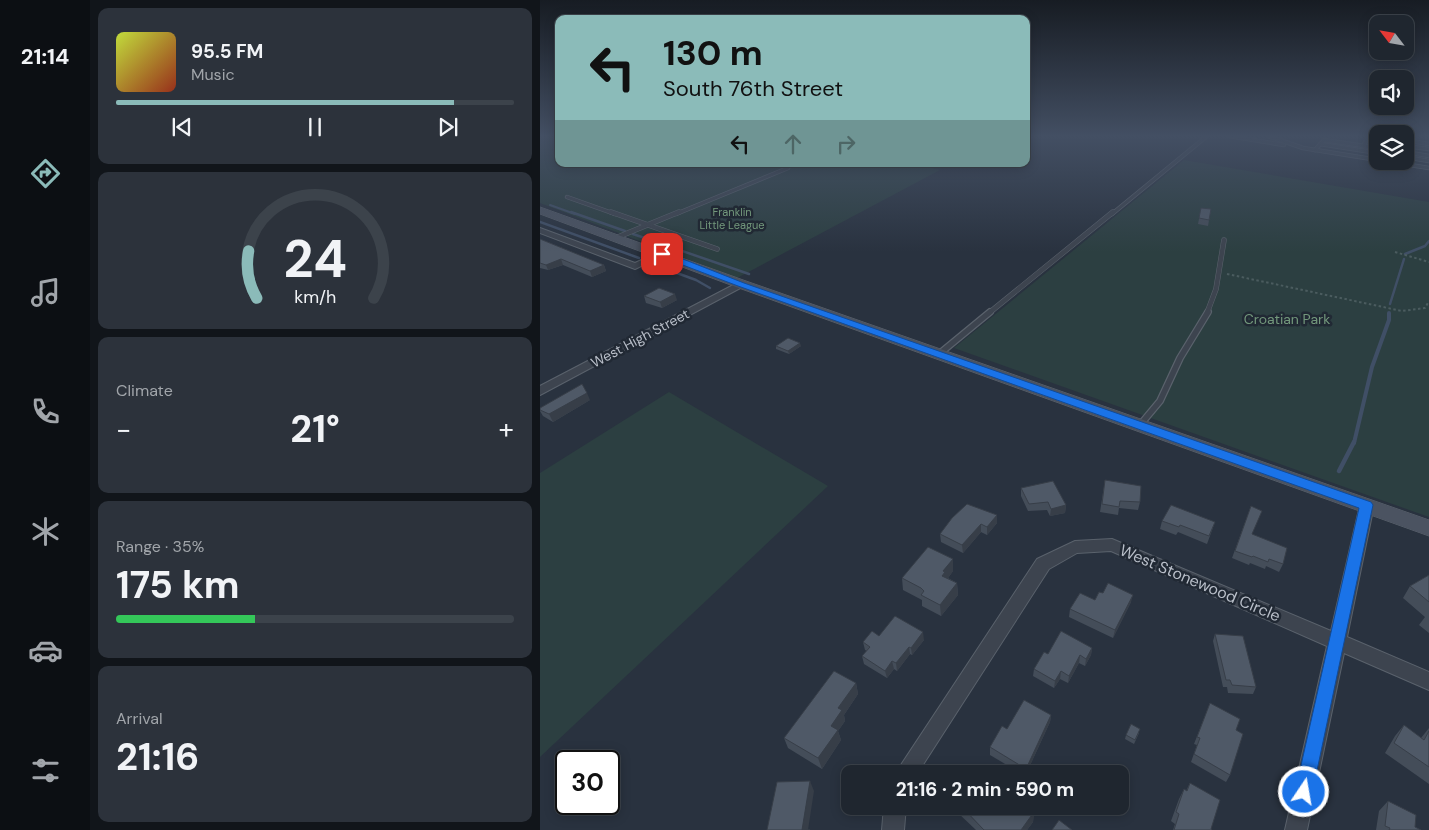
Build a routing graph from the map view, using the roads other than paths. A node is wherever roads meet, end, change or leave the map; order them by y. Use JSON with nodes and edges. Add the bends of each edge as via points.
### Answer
{"nodes":[{"id":1,"x":771,"y":175,"type":"edge"},
{"id":2,"x":1159,"y":175,"type":"edge"},
{"id":3,"x":567,"y":197,"type":"dead end"},
{"id":4,"x":540,"y":210,"type":"edge"},
{"id":5,"x":647,"y":225,"type":"junction"},
{"id":6,"x":540,"y":230,"type":"edge"},
{"id":7,"x":618,"y":237,"type":"junction"},
{"id":8,"x":1224,"y":240,"type":"dead end"},
{"id":9,"x":717,"y":249,"type":"dead end"},
{"id":10,"x":662,"y":254,"type":"junction"},
{"id":11,"x":741,"y":284,"type":"junction"},
{"id":12,"x":939,"y":354,"type":"junction"},
{"id":13,"x":540,"y":391,"type":"edge"},
{"id":14,"x":1140,"y":425,"type":"junction"},
{"id":15,"x":1367,"y":505,"type":"junction"},
{"id":16,"x":1429,"y":528,"type":"edge"},
{"id":17,"x":1337,"y":642,"type":"junction"},
{"id":18,"x":1429,"y":682,"type":"edge"},
{"id":19,"x":911,"y":765,"type":"edge"},
{"id":20,"x":894,"y":815,"type":"edge"},
{"id":21,"x":893,"y":830,"type":"edge"},
{"id":22,"x":1296,"y":830,"type":"edge"}],
"edges":[{"from":1,"to":5,"type":"lane"},
{"from":2,"to":12,"type":"lane"},
{"from":3,"to":5,"type":"lane"},
{"from":4,"to":7,"type":"main road"},
{"from":5,"to":7,"type":"lane"},
{"from":5,"to":9,"type":"lane"},
{"from":6,"to":10,"type":"street","via":[[635,266]]},
{"from":7,"to":10,"type":"main road"},
{"from":8,"to":14,"type":"lane","via":[[1210,308],[1180,358],[1160,401]]},
{"from":10,"to":11,"type":"main road"},
{"from":11,"to":12,"type":"main road"},
{"from":11,"to":13,"type":"street","name":"West High Street"},
{"from":12,"to":14,"type":"main road"},
{"from":14,"to":15,"type":"main road"},
{"from":15,"to":16,"type":"main road"},
{"from":15,"to":17,"type":"street"},
{"from":17,"to":18,"type":"street","name":"West Stonewood Circle"},
{"from":17,"to":19,"type":"street","name":"West Stonewood Circle","via":[[1112,545],[1075,547],[1043,564]]},
{"from":17,"to":22,"type":"street"},
{"from":20,"to":21,"type":"street"}]}
